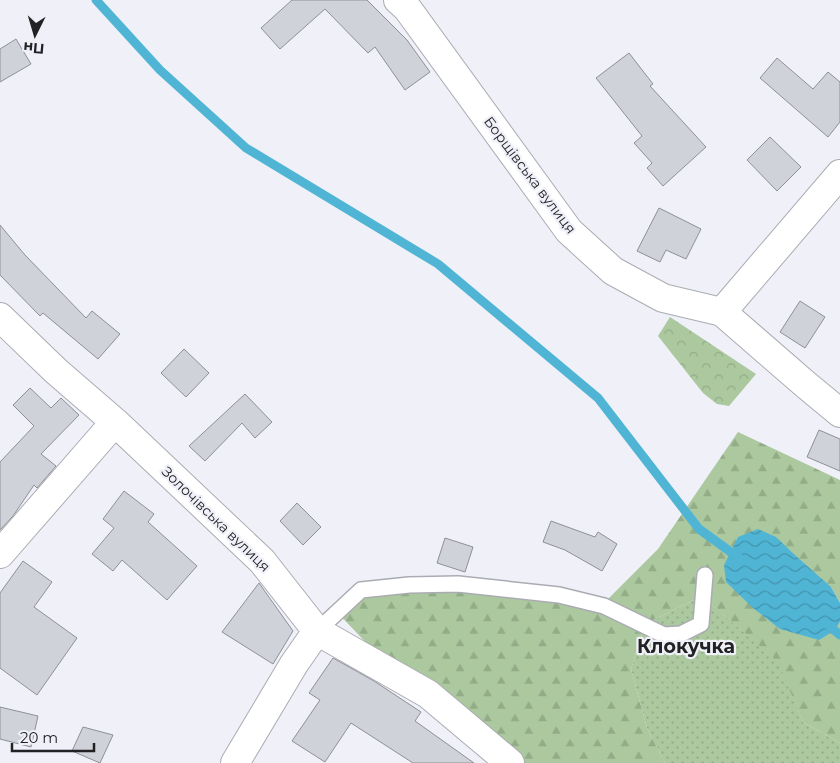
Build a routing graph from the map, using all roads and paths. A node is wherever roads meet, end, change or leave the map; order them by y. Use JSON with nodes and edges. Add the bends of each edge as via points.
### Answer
{"nodes":[{"id":1,"x":398,"y":0,"type":"edge"},
{"id":2,"x":840,"y":174,"type":"edge"},
{"id":3,"x":722,"y":312,"type":"junction"},
{"id":4,"x":0,"y":317,"type":"edge"},
{"id":5,"x":840,"y":413,"type":"edge"},
{"id":6,"x":114,"y":422,"type":"junction"},
{"id":7,"x":0,"y":554,"type":"edge"},
{"id":8,"x":705,"y":575,"type":"dead end"},
{"id":9,"x":316,"y":631,"type":"junction"},
{"id":10,"x":236,"y":763,"type":"edge"},
{"id":11,"x":510,"y":763,"type":"edge"}],
"edges":[{"from":1,"to":3,"type":"street","name":"Борщівська вулиця","via":[[413,16],[569,231],[613,271],[663,298]]},
{"from":2,"to":3,"type":"street"},
{"from":3,"to":5,"type":"street","name":"Борщівська вулиця"},
{"from":4,"to":6,"type":"street","name":"Золочівська вулиця"},
{"from":6,"to":7,"type":"street"},
{"from":6,"to":9,"type":"street","name":"Золочівська вулиця","via":[[262,561]]},
{"from":8,"to":9,"type":"lane","via":[[701,624],[681,634],[664,635],[604,606],[558,595],[458,584],[360,590]]},
{"from":9,"to":10,"type":"street"},
{"from":9,"to":11,"type":"street","name":"Золочівська вулиця","via":[[428,694]]}]}
